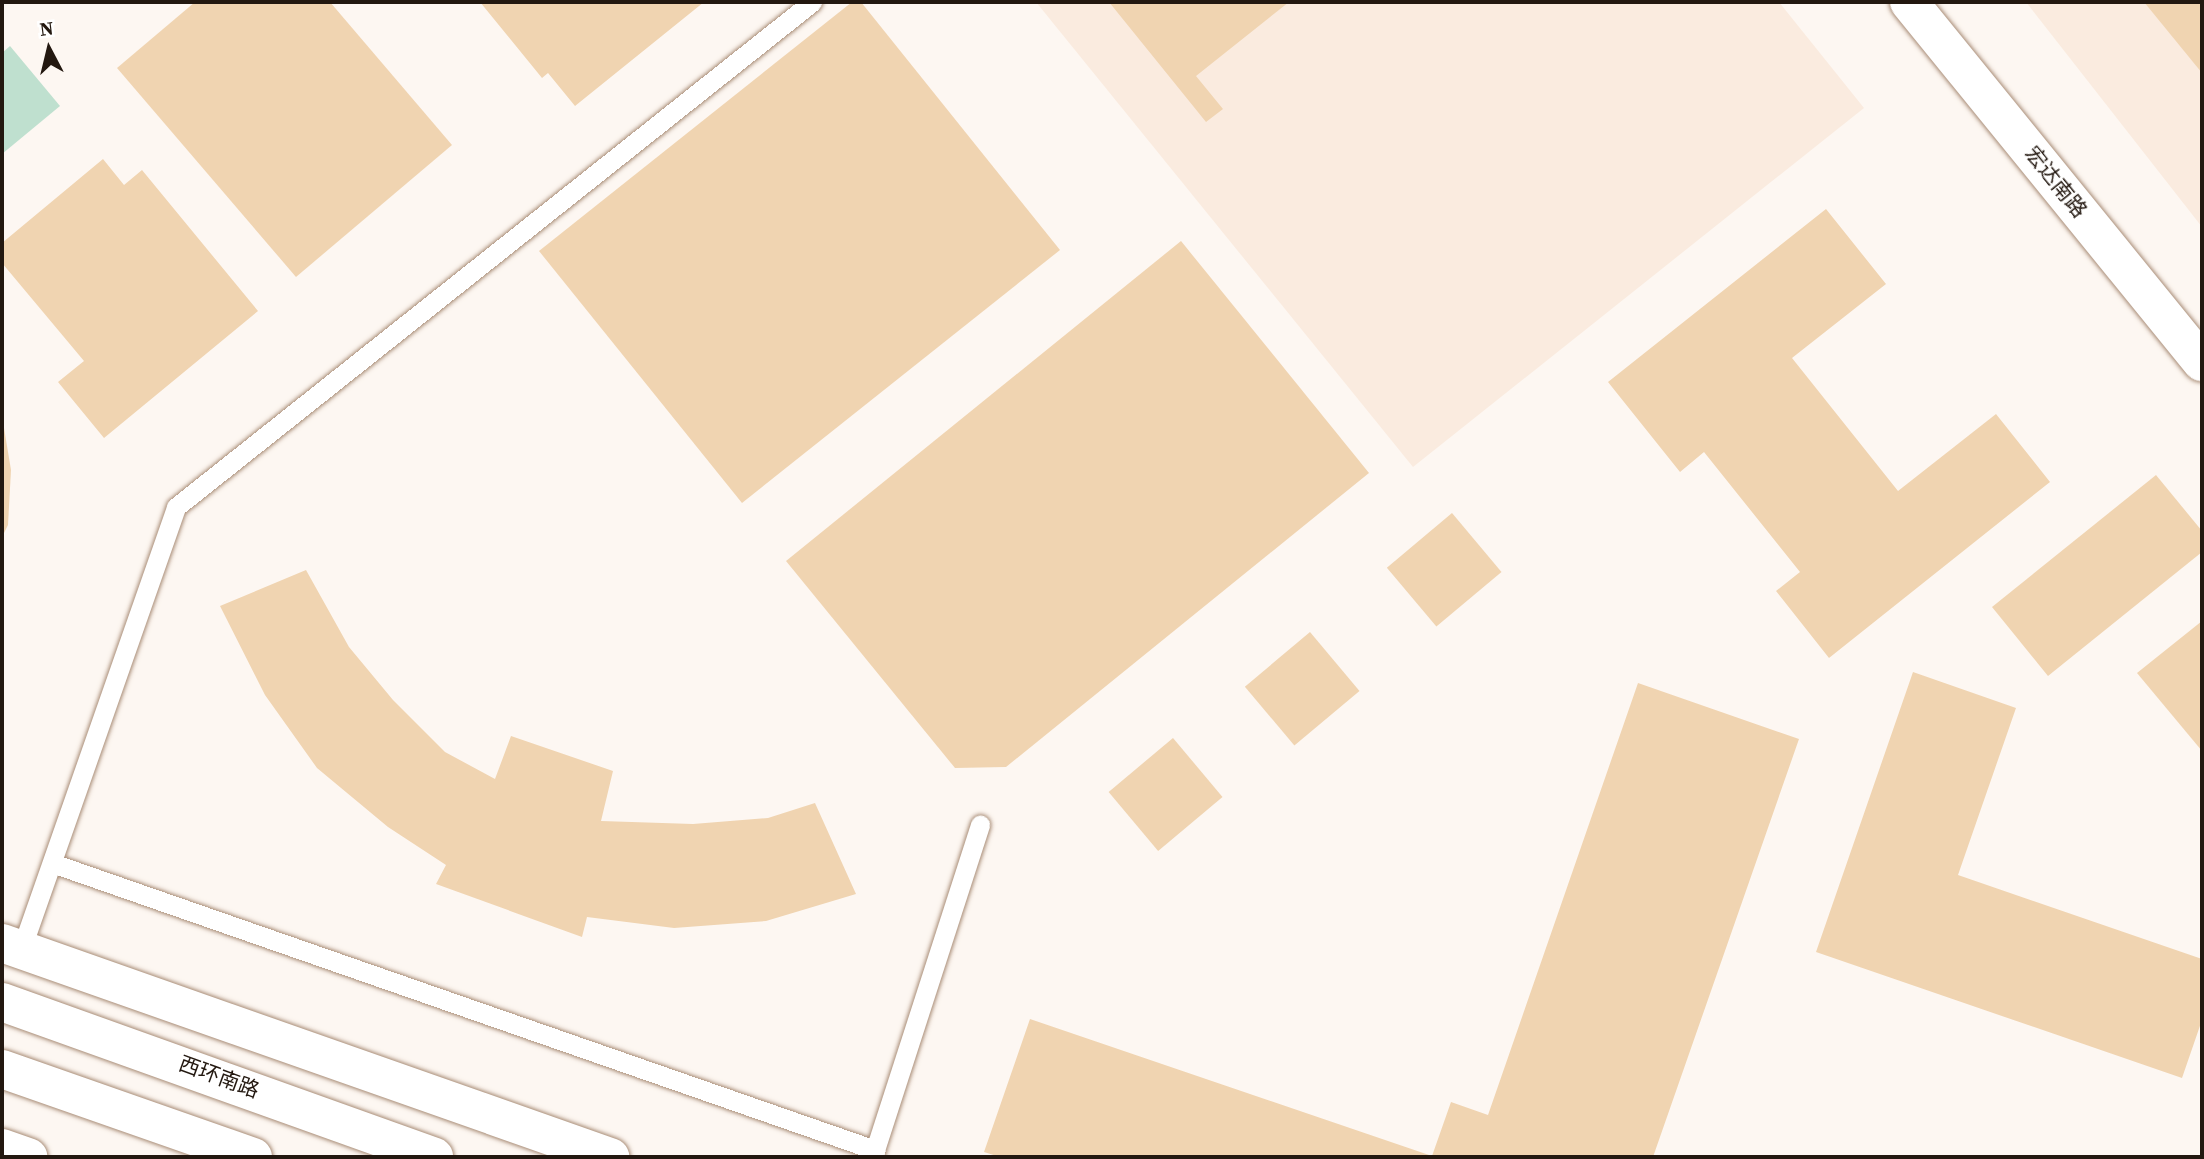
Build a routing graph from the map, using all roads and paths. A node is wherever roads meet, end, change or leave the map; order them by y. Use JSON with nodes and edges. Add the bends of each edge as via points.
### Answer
{"nodes":[{"id":1,"x":812,"y":2,"type":"edge"},
{"id":2,"x":1909,"y":2,"type":"edge"},
{"id":3,"x":2202,"y":362,"type":"edge"},
{"id":4,"x":980,"y":825,"type":"dead end"},
{"id":5,"x":51,"y":863,"type":"junction"},
{"id":6,"x":11,"y":947,"type":"edge"},
{"id":7,"x":2,"y":1002,"type":"edge"},
{"id":8,"x":133,"y":1045,"type":"junction"},
{"id":9,"x":299,"y":1048,"type":"junction"},
{"id":10,"x":2,"y":1069,"type":"edge"},
{"id":11,"x":2,"y":1148,"type":"edge"},
{"id":12,"x":28,"y":1157,"type":"edge"},
{"id":13,"x":253,"y":1157,"type":"edge"},
{"id":14,"x":434,"y":1157,"type":"edge"},
{"id":15,"x":610,"y":1157,"type":"edge"}],
"edges":[{"from":1,"to":5,"type":"lane","via":[[176,507]]},
{"from":2,"to":3,"type":"street","name":"宏达南路"},
{"from":4,"to":5,"type":"lane","via":[[875,1150]]},
{"from":5,"to":6,"type":"lane"},
{"from":6,"to":9,"type":"street"},
{"from":7,"to":8,"type":"street","name":"西环南路"},
{"from":8,"to":9,"type":"street"},
{"from":8,"to":14,"type":"street","name":"西环南路"},
{"from":9,"to":15,"type":"street"},
{"from":10,"to":13,"type":"street"},
{"from":11,"to":12,"type":"street"}]}
